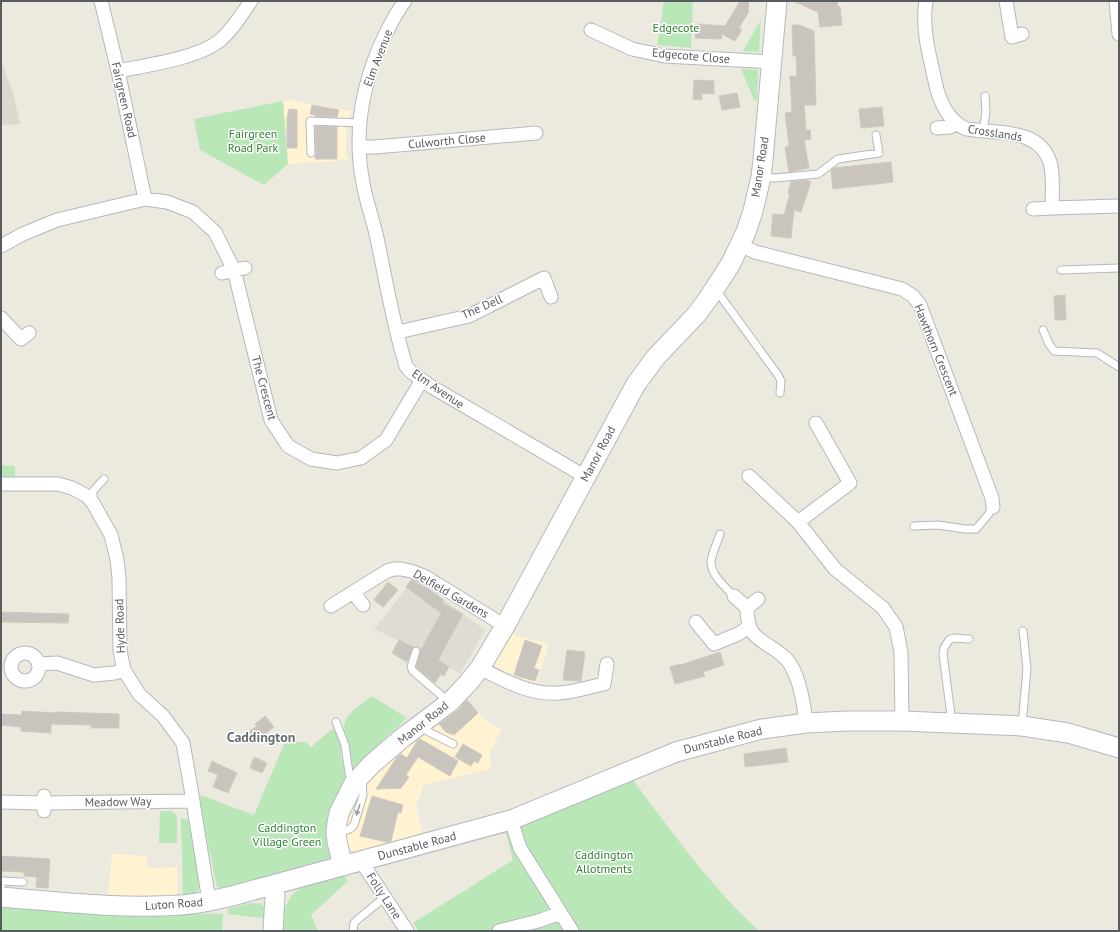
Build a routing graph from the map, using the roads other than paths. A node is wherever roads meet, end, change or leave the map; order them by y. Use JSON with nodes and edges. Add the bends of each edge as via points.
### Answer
{"nodes":[{"id":1,"x":101,"y":1,"type":"edge"},
{"id":2,"x":251,"y":1,"type":"edge"},
{"id":3,"x":406,"y":1,"type":"edge"},
{"id":4,"x":777,"y":1,"type":"edge"},
{"id":5,"x":926,"y":1,"type":"edge"},
{"id":6,"x":1006,"y":1,"type":"edge"},
{"id":7,"x":1116,"y":1,"type":"edge"},
{"id":8,"x":591,"y":30,"type":"dead end"},
{"id":9,"x":1119,"y":34,"type":"edge"},
{"id":10,"x":1012,"y":37,"type":"dead end"},
{"id":11,"x":772,"y":62,"type":"junction"},
{"id":12,"x":118,"y":71,"type":"junction"},
{"id":13,"x":985,"y":96,"type":"dead end"},
{"id":14,"x":360,"y":123,"type":"junction"},
{"id":15,"x":957,"y":123,"type":"junction"},
{"id":16,"x":938,"y":128,"type":"dead end"},
{"id":17,"x":983,"y":131,"type":"junction"},
{"id":18,"x":536,"y":133,"type":"dead end"},
{"id":19,"x":876,"y":135,"type":"dead end"},
{"id":20,"x":359,"y":147,"type":"junction"},
{"id":21,"x":311,"y":153,"type":"dead end"},
{"id":22,"x":761,"y":177,"type":"junction"},
{"id":23,"x":146,"y":199,"type":"junction"},
{"id":24,"x":1119,"y":206,"type":"edge"},
{"id":25,"x":1052,"y":208,"type":"junction"},
{"id":26,"x":1033,"y":209,"type":"dead end"},
{"id":27,"x":1,"y":245,"type":"edge"},
{"id":28,"x":740,"y":245,"type":"junction"},
{"id":29,"x":1119,"y":268,"type":"edge"},
{"id":30,"x":1061,"y":270,"type":"dead end"},
{"id":31,"x":716,"y":289,"type":"junction"},
{"id":32,"x":551,"y":297,"type":"dead end"},
{"id":33,"x":1,"y":318,"type":"edge"},
{"id":34,"x":1043,"y":330,"type":"dead end"},
{"id":35,"x":398,"y":332,"type":"junction"},
{"id":36,"x":22,"y":339,"type":"dead end"},
{"id":37,"x":1119,"y":367,"type":"edge"},
{"id":38,"x":422,"y":380,"type":"junction"},
{"id":39,"x":780,"y":393,"type":"dead end"},
{"id":40,"x":816,"y":423,"type":"dead end"},
{"id":41,"x":749,"y":476,"type":"dead end"},
{"id":42,"x":586,"y":477,"type":"junction"},
{"id":43,"x":104,"y":479,"type":"dead end"},
{"id":44,"x":1,"y":484,"type":"edge"},
{"id":45,"x":93,"y":503,"type":"junction"},
{"id":46,"x":993,"y":507,"type":"joint"},
{"id":47,"x":798,"y":522,"type":"junction"},
{"id":48,"x":914,"y":526,"type":"dead end"},
{"id":49,"x":720,"y":534,"type":"dead end"},
{"id":50,"x":353,"y":592,"type":"junction"},
{"id":51,"x":734,"y":596,"type":"joint"},
{"id":52,"x":758,"y":599,"type":"dead end"},
{"id":53,"x":362,"y":605,"type":"dead end"},
{"id":54,"x":331,"y":606,"type":"dead end"},
{"id":55,"x":747,"y":608,"type":"junction"},
{"id":56,"x":696,"y":622,"type":"dead end"},
{"id":57,"x":505,"y":626,"type":"junction"},
{"id":58,"x":748,"y":628,"type":"junction"},
{"id":59,"x":1023,"y":631,"type":"dead end"},
{"id":60,"x":969,"y":639,"type":"dead end"},
{"id":61,"x":416,"y":651,"type":"dead end"},
{"id":62,"x":39,"y":664,"type":"dead end"},
{"id":63,"x":607,"y":664,"type":"dead end"},
{"id":64,"x":480,"y":668,"type":"junction"},
{"id":65,"x":124,"y":670,"type":"junction"},
{"id":66,"x":450,"y":702,"type":"junction"},
{"id":67,"x":902,"y":721,"type":"junction"},
{"id":68,"x":336,"y":722,"type":"dead end"},
{"id":69,"x":806,"y":723,"type":"junction"},
{"id":70,"x":952,"y":723,"type":"junction"},
{"id":71,"x":421,"y":724,"type":"junction"},
{"id":72,"x":1022,"y":726,"type":"junction"},
{"id":73,"x":453,"y":744,"type":"dead end"},
{"id":74,"x":1119,"y":748,"type":"edge"},
{"id":75,"x":358,"y":779,"type":"junction"},
{"id":76,"x":192,"y":801,"type":"junction"},
{"id":77,"x":1,"y":802,"type":"edge"},
{"id":78,"x":511,"y":820,"type":"junction"},
{"id":79,"x":361,"y":861,"type":"junction"},
{"id":80,"x":342,"y":866,"type":"junction"},
{"id":81,"x":22,"y":882,"type":"dead end"},
{"id":82,"x":273,"y":885,"type":"junction"},
{"id":83,"x":1,"y":897,"type":"edge"},
{"id":84,"x":385,"y":897,"type":"junction"},
{"id":85,"x":209,"y":901,"type":"junction"},
{"id":86,"x":561,"y":913,"type":"junction"},
{"id":87,"x":273,"y":931,"type":"edge"},
{"id":88,"x":353,"y":931,"type":"edge"},
{"id":89,"x":407,"y":931,"type":"edge"},
{"id":90,"x":499,"y":931,"type":"edge"},
{"id":91,"x":572,"y":931,"type":"edge"}],
"edges":[{"from":1,"to":12,"type":"street","name":"Fairgreen Road"},
{"from":2,"to":12,"type":"street","via":[[219,41],[197,54]]},
{"from":3,"to":14,"type":"street","name":"Elm Avenue","via":[[391,23],[371,68]]},
{"from":4,"to":11,"type":"street","name":"Manor Road"},
{"from":5,"to":15,"type":"street","name":"Crosslands","via":[[924,18],[937,90],[945,110]]},
{"from":6,"to":10,"type":"street"},
{"from":7,"to":9,"type":"street"},
{"from":8,"to":11,"type":"street","name":"Edgecote Close","via":[[632,49],[665,56]]},
{"from":11,"to":22,"type":"street","name":"Manor Road"},
{"from":12,"to":23,"type":"street","name":"Fairgreen Road"},
{"from":13,"to":17,"type":"lane"},
{"from":14,"to":20,"type":"street","name":"Elm Avenue"},
{"from":14,"to":21,"type":"lane","via":[[310,122]]},
{"from":15,"to":16,"type":"street","name":"Crosslands","via":[[950,127]]},
{"from":15,"to":17,"type":"street","name":"Crosslands","via":[[967,129]]},
{"from":17,"to":25,"type":"street","name":"Crosslands","via":[[1017,134],[1041,146],[1052,170]]},
{"from":18,"to":20,"type":"street","name":"Culworth Close"},
{"from":19,"to":22,"type":"lane","via":[[879,153],[838,159],[818,174]]},
{"from":20,"to":35,"type":"street","name":"Elm Avenue","via":[[363,182],[378,237]]},
{"from":22,"to":28,"type":"street","name":"Manor Road","via":[[753,211]]},
{"from":23,"to":27,"type":"street","name":"The Crescent","via":[[57,220]]},
{"from":23,"to":38,"type":"street","name":"The Crescent","via":[[167,202],[193,212],[215,232],[234,270],[271,420],[288,446],[311,459],[337,463],[361,458],[386,440]]},
{"from":24,"to":25,"type":"street"},
{"from":25,"to":26,"type":"street"},
{"from":28,"to":31,"type":"street","name":"Manor Road"},
{"from":28,"to":46,"type":"street","name":"Hawthorn Crescent","via":[[755,252],[902,289],[913,296],[920,305],[992,498]]},
{"from":29,"to":30,"type":"lane"},
{"from":31,"to":39,"type":"lane","via":[[778,375],[781,381]]},
{"from":31,"to":42,"type":"street","name":"Manor Road","via":[[696,315],[656,357],[636,384]]},
{"from":32,"to":35,"type":"street","name":"The Dell","via":[[544,278],[469,316]]},
{"from":33,"to":36,"type":"street"},
{"from":34,"to":37,"type":"lane","via":[[1054,351],[1097,353]]},
{"from":35,"to":38,"type":"street","name":"Elm Avenue","via":[[406,366]]},
{"from":38,"to":42,"type":"street","name":"Elm Avenue"},
{"from":40,"to":47,"type":"street","via":[[854,488]]},
{"from":41,"to":47,"type":"street"},
{"from":42,"to":57,"type":"street","name":"Manor Road"},
{"from":43,"to":45,"type":"lane","via":[[93,491]]},
{"from":44,"to":45,"type":"street","name":"Hyde Road","via":[[58,484],[87,496]]},
{"from":45,"to":65,"type":"street","name":"Hyde Road","via":[[110,535],[117,559],[120,651]]},
{"from":46,"to":48,"type":"lane","via":[[976,528]]},
{"from":47,"to":67,"type":"street","via":[[835,569],[883,608],[896,627],[901,652]]},
{"from":49,"to":51,"type":"lane","via":[[711,561],[713,571]]},
{"from":50,"to":53,"type":"street"},
{"from":50,"to":54,"type":"street","name":"Delfield Gardens"},
{"from":50,"to":57,"type":"street","name":"Delfield Gardens","via":[[387,571],[406,570],[426,577]]},
{"from":51,"to":55,"type":"street"},
{"from":52,"to":55,"type":"street"},
{"from":55,"to":58,"type":"street"},
{"from":56,"to":58,"type":"street","via":[[710,646]]},
{"from":57,"to":64,"type":"street","name":"Manor Road"},
{"from":58,"to":69,"type":"street","via":[[782,655],[794,670]]},
{"from":59,"to":72,"type":"lane","via":[[1027,669]]},
{"from":60,"to":70,"type":"lane","via":[[953,638],[948,640],[944,648]]},
{"from":61,"to":66,"type":"lane","via":[[411,667]]},
{"from":62,"to":65,"type":"street","via":[[57,663],[94,675]]},
{"from":63,"to":64,"type":"street","via":[[604,684],[558,693],[536,691],[508,682]]},
{"from":64,"to":66,"type":"street","name":"Manor Road"},
{"from":65,"to":76,"type":"street","name":"Hyde Road","via":[[139,694],[163,716],[182,743]]},
{"from":66,"to":71,"type":"street","name":"Manor Road"},
{"from":67,"to":69,"type":"street","name":"Dunstable Road"},
{"from":67,"to":70,"type":"street","name":"Dunstable Road"},
{"from":68,"to":75,"type":"lane","via":[[345,745],[349,773]]},
{"from":69,"to":78,"type":"street","name":"Dunstable Road","via":[[762,729],[676,752]]},
{"from":70,"to":72,"type":"street","name":"Dunstable Road"},
{"from":71,"to":73,"type":"lane","via":[[427,731]]},
{"from":71,"to":75,"type":"street","name":"Manor Road"},
{"from":72,"to":74,"type":"street","name":"Dunstable Road","via":[[1068,732]]},
{"from":75,"to":80,"type":"street","name":"Manor Road","via":[[339,813],[336,832]]},
{"from":76,"to":77,"type":"street","name":"Meadow Way"},
{"from":76,"to":85,"type":"street","name":"Hyde Road"},
{"from":78,"to":79,"type":"street","name":"Dunstable Road"},
{"from":78,"to":86,"type":"street","via":[[520,848]]},
{"from":79,"to":80,"type":"street","name":"Dunstable Road"},
{"from":79,"to":84,"type":"street","name":"Folly Lane"},
{"from":80,"to":82,"type":"street","name":"Luton Road"},
{"from":81,"to":83,"type":"lane","via":[[2,881]]},
{"from":82,"to":85,"type":"street","name":"Luton Road"},
{"from":82,"to":87,"type":"street","via":[[276,896]]},
{"from":83,"to":85,"type":"street","name":"Luton Road","via":[[124,906],[181,905]]},
{"from":84,"to":88,"type":"lane","via":[[354,923]]},
{"from":84,"to":89,"type":"street","name":"Folly Lane"},
{"from":86,"to":90,"type":"street"},
{"from":86,"to":91,"type":"street"}]}
